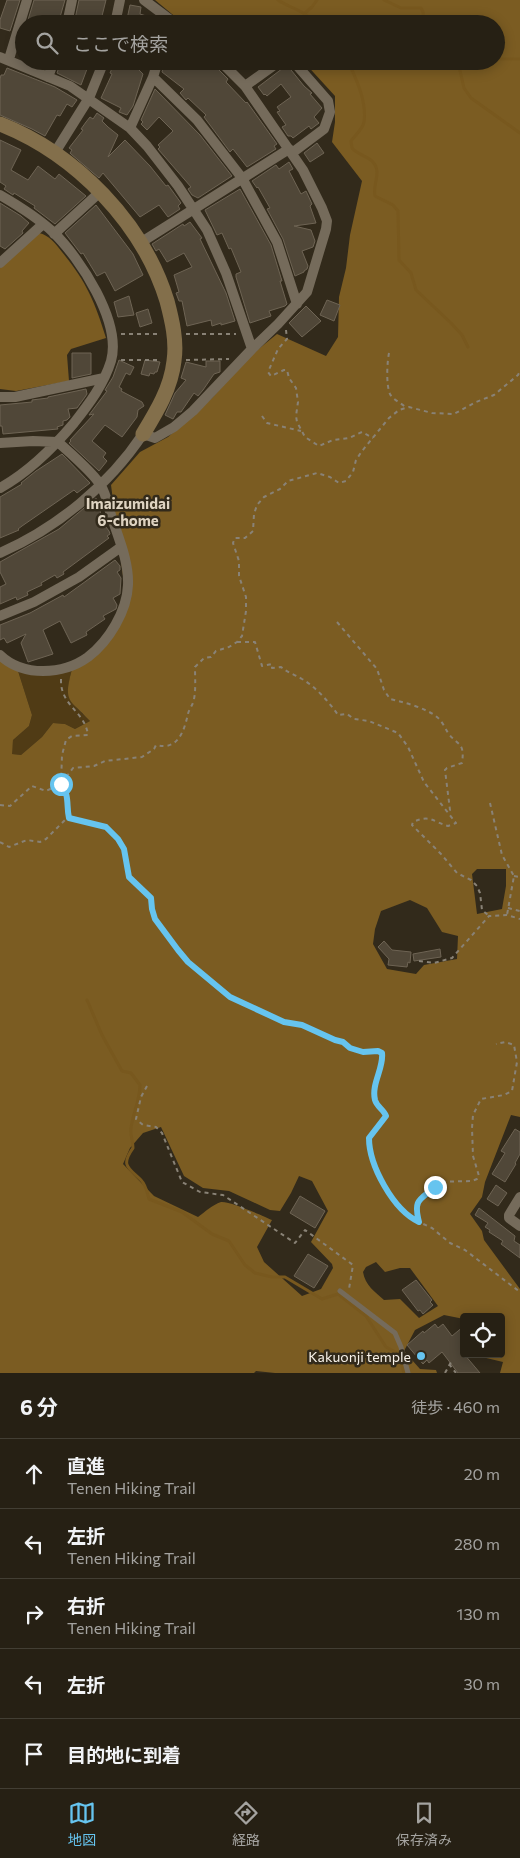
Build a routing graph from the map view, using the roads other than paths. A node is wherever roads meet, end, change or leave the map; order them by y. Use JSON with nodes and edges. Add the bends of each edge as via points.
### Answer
{"nodes":[{"id":1,"x":27,"y":0,"type":"edge"},
{"id":2,"x":72,"y":0,"type":"edge"},
{"id":3,"x":120,"y":0,"type":"edge"},
{"id":4,"x":144,"y":0,"type":"edge"},
{"id":5,"x":21,"y":15,"type":"edge"},
{"id":6,"x":68,"y":15,"type":"edge"},
{"id":7,"x":117,"y":15,"type":"edge"},
{"id":8,"x":162,"y":15,"type":"edge"},
{"id":9,"x":15,"y":30,"type":"edge"},
{"id":10,"x":4,"y":58,"type":"edge"},
{"id":11,"x":32,"y":70,"type":"edge"},
{"id":12,"x":51,"y":70,"type":"edge"},
{"id":13,"x":100,"y":70,"type":"edge"},
{"id":14,"x":155,"y":70,"type":"edge"},
{"id":15,"x":229,"y":70,"type":"edge"},
{"id":16,"x":267,"y":70,"type":"edge"},
{"id":17,"x":301,"y":70,"type":"edge"},
{"id":18,"x":48,"y":77,"type":"junction"},
{"id":19,"x":153,"y":77,"type":"junction"},
{"id":20,"x":245,"y":86,"type":"junction"},
{"id":21,"x":89,"y":98,"type":"junction"},
{"id":22,"x":0,"y":124,"type":"edge"},
{"id":23,"x":130,"y":128,"type":"junction"},
{"id":24,"x":291,"y":151,"type":"junction"},
{"id":25,"x":54,"y":154,"type":"junction"},
{"id":26,"x":242,"y":178,"type":"junction"},
{"id":27,"x":100,"y":192,"type":"junction"},
{"id":28,"x":0,"y":195,"type":"edge"},
{"id":29,"x":194,"y":208,"type":"junction"},
{"id":30,"x":43,"y":224,"type":"junction"},
{"id":31,"x":54,"y":234,"type":"junction"},
{"id":32,"x":140,"y":243,"type":"junction"},
{"id":33,"x":0,"y":263,"type":"edge"},
{"id":34,"x":297,"y":304,"type":"junction"},
{"id":35,"x":252,"y":349,"type":"junction"},
{"id":36,"x":104,"y":378,"type":"junction"},
{"id":37,"x":0,"y":397,"type":"edge"},
{"id":38,"x":144,"y":434,"type":"junction"},
{"id":39,"x":58,"y":442,"type":"junction"},
{"id":40,"x":0,"y":443,"type":"edge"},
{"id":41,"x":101,"y":484,"type":"junction"},
{"id":42,"x":0,"y":488,"type":"edge"},
{"id":43,"x":121,"y":547,"type":"junction"},
{"id":44,"x":0,"y":552,"type":"edge"},
{"id":45,"x":0,"y":616,"type":"edge"},
{"id":46,"x":0,"y":655,"type":"edge"},
{"id":47,"x":520,"y":1197,"type":"edge"},
{"id":48,"x":520,"y":1226,"type":"edge"},
{"id":49,"x":340,"y":1291,"type":"dead end"},
{"id":50,"x":408,"y":1373,"type":"edge"}],
"edges":[{"from":1,"to":5,"type":"street"},
{"from":2,"to":6,"type":"street"},
{"from":3,"to":7,"type":"street"},
{"from":4,"to":8,"type":"street"},
{"from":9,"to":10,"type":"street"},
{"from":11,"to":18,"type":"street"},
{"from":12,"to":18,"type":"street"},
{"from":13,"to":21,"type":"street"},
{"from":14,"to":19,"type":"street"},
{"from":15,"to":20,"type":"street"},
{"from":16,"to":20,"type":"street"},
{"from":17,"to":24,"type":"street","via":[[328,101],[330,112],[324,129]]},
{"from":18,"to":21,"type":"street"},
{"from":19,"to":23,"type":"street"},
{"from":19,"to":26,"type":"street","via":[[197,120]]},
{"from":20,"to":24,"type":"street"},
{"from":21,"to":23,"type":"street"},
{"from":21,"to":25,"type":"street"},
{"from":22,"to":25,"type":"street"},
{"from":23,"to":29,"type":"street"},
{"from":24,"to":26,"type":"street"},
{"from":24,"to":34,"type":"street","via":[[327,221],[308,292]]},
{"from":25,"to":27,"type":"street"},
{"from":26,"to":29,"type":"street"},
{"from":26,"to":34,"type":"street","via":[[277,242]]},
{"from":27,"to":31,"type":"street"},
{"from":27,"to":32,"type":"street","via":[[119,212]]},
{"from":28,"to":30,"type":"street"},
{"from":29,"to":32,"type":"street"},
{"from":29,"to":35,"type":"street","via":[[226,273]]},
{"from":30,"to":31,"type":"street"},
{"from":30,"to":33,"type":"street"},
{"from":31,"to":36,"type":"street","via":[[88,279],[102,306],[112,348]]},
{"from":32,"to":38,"type":"street","via":[[162,285],[175,348],[167,392]]},
{"from":34,"to":35,"type":"street"},
{"from":35,"to":38,"type":"street","via":[[174,427],[155,438]]},
{"from":36,"to":37,"type":"street","via":[[15,397]]},
{"from":36,"to":39,"type":"street","via":[[93,398]]},
{"from":38,"to":41,"type":"street"},
{"from":39,"to":40,"type":"street"},
{"from":39,"to":41,"type":"street"},
{"from":39,"to":42,"type":"street"},
{"from":41,"to":43,"type":"street"},
{"from":41,"to":44,"type":"street","via":[[50,525],[22,543]]},
{"from":43,"to":45,"type":"street","via":[[79,578]]},
{"from":43,"to":46,"type":"street","via":[[128,586],[123,609],[119,619],[88,657],[46,672],[22,669]]},
{"from":47,"to":48,"type":"street","via":[[509,1215]]},
{"from":49,"to":50,"type":"lane","via":[[395,1333]]}]}
